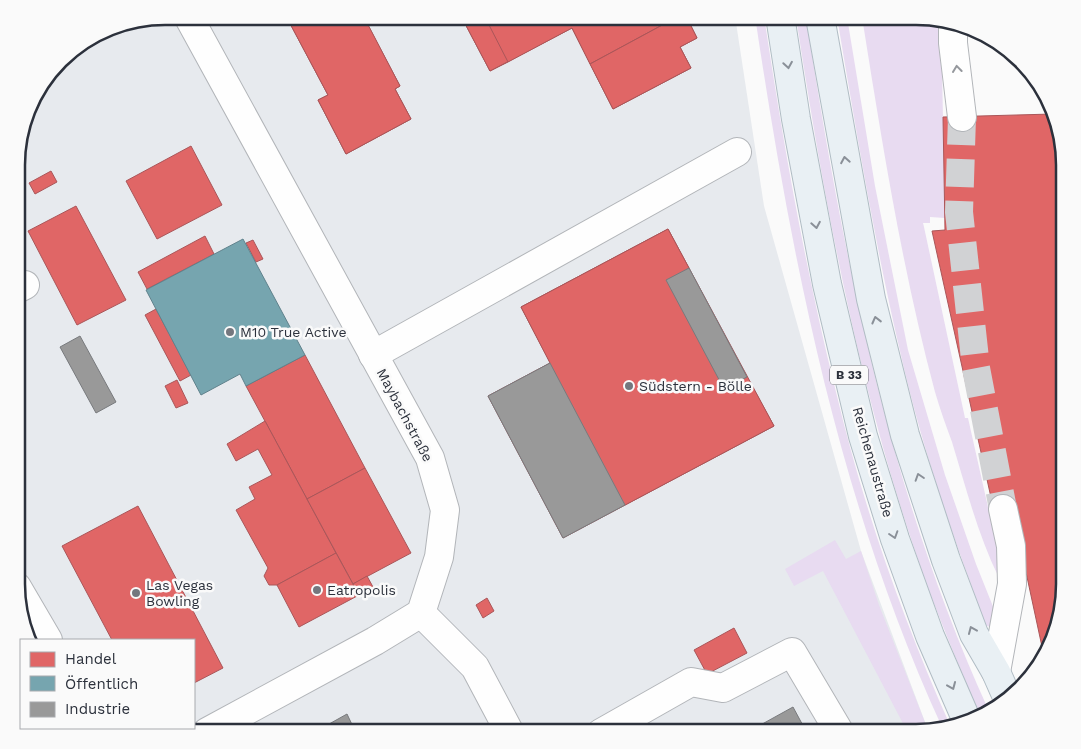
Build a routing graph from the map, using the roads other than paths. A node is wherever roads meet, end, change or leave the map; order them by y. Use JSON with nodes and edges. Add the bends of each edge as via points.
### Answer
{"nodes":[{"id":1,"x":193,"y":25,"type":"edge"},
{"id":2,"x":781,"y":25,"type":"edge"},
{"id":3,"x":822,"y":25,"type":"edge"},
{"id":4,"x":953,"y":30,"type":"edge"},
{"id":5,"x":962,"y":117,"type":"tunnel mouth"},
{"id":6,"x":737,"y":152,"type":"dead end"},
{"id":7,"x":373,"y":355,"type":"junction"},
{"id":8,"x":1003,"y":509,"type":"tunnel mouth"},
{"id":9,"x":27,"y":602,"type":"edge"},
{"id":10,"x":421,"y":612,"type":"junction"},
{"id":11,"x":47,"y":639,"type":"edge"},
{"id":12,"x":996,"y":672,"type":"junction"},
{"id":13,"x":1005,"y":692,"type":"edge"},
{"id":14,"x":964,"y":715,"type":"edge"},
{"id":15,"x":221,"y":724,"type":"edge"},
{"id":16,"x":505,"y":724,"type":"edge"},
{"id":17,"x":617,"y":724,"type":"edge"},
{"id":18,"x":835,"y":724,"type":"edge"}],
"edges":[{"from":1,"to":7,"type":"street","name":"Maybachstraße"},
{"from":2,"to":14,"type":"main road","name":"Reichenaustraße","number":"B 33","one_way":true,"via":[[827,284],[864,436],[895,539],[930,636]]},
{"from":12,"to":3,"type":"main road","number":"B 33","one_way":true,"via":[[974,634],[905,435],[871,299]]},
{"from":5,"to":4,"type":"street","one_way":true},
{"from":6,"to":7,"type":"street"},
{"from":7,"to":10,"type":"street","name":"Maybachstraße","via":[[430,458],[445,510],[439,557]]},
{"from":8,"to":12,"type":"street","via":[[1010,546],[1012,584]]},
{"from":9,"to":11,"type":"street"},
{"from":10,"to":15,"type":"street","via":[[375,641]]},
{"from":10,"to":16,"type":"street","via":[[475,667]]},
{"from":12,"to":13,"type":"main road","number":"B 33"},
{"from":17,"to":18,"type":"street","via":[[691,682],[723,688],[792,652]]}]}
